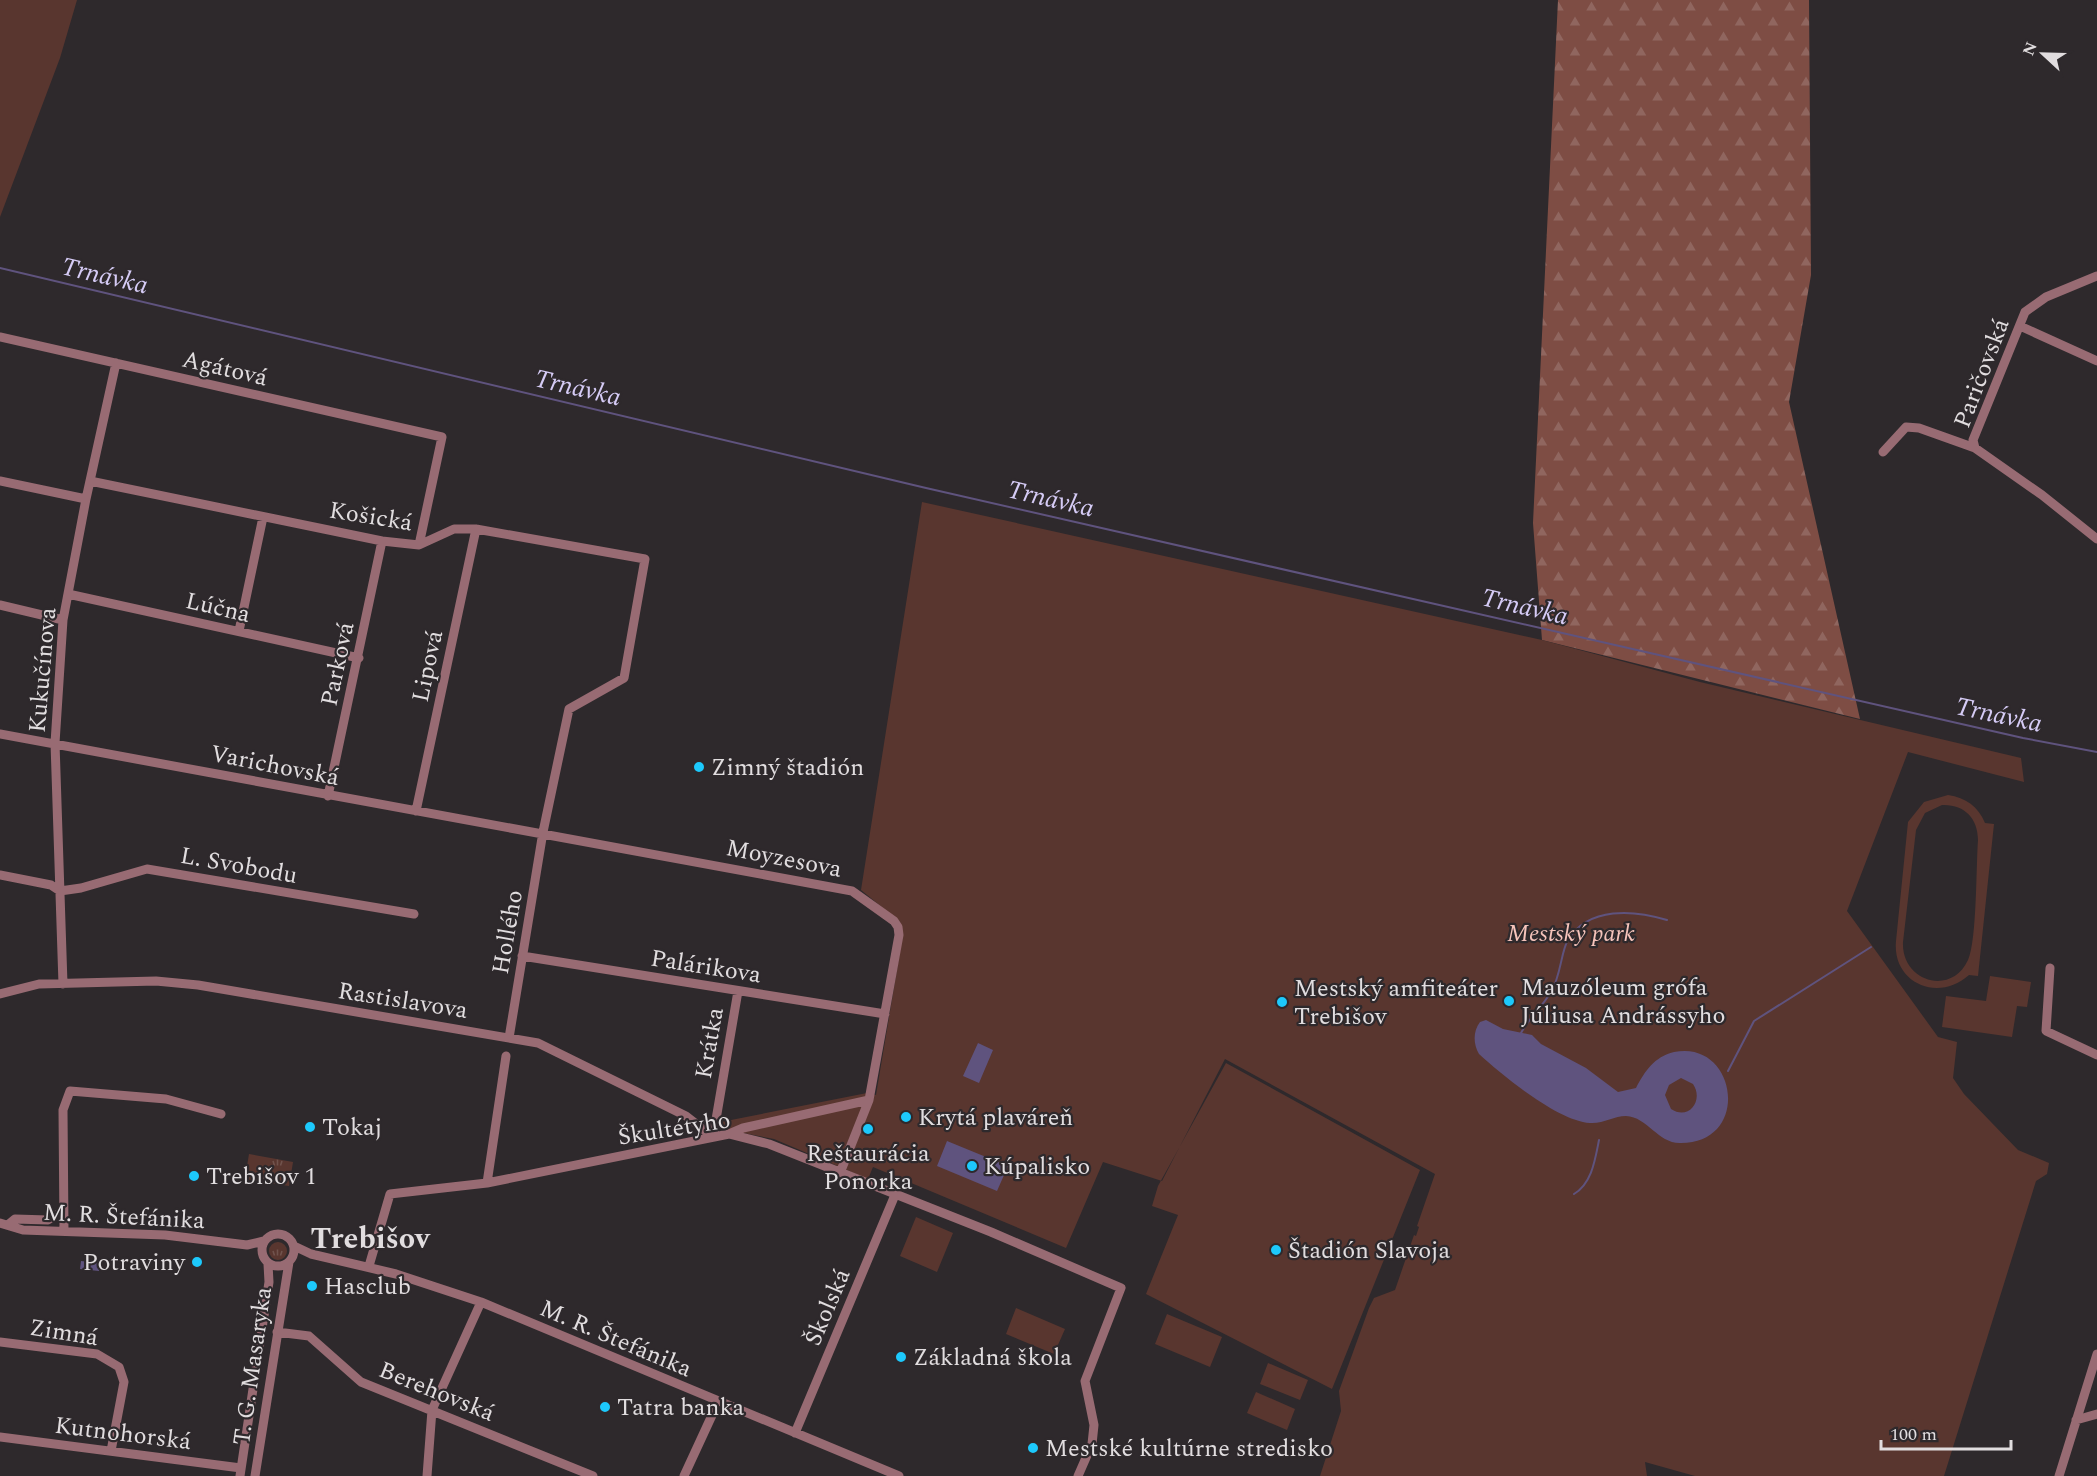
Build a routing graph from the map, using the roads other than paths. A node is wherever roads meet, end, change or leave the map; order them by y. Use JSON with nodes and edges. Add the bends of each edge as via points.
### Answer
{"nodes":[{"id":1,"x":2097,"y":276,"type":"edge"},
{"id":2,"x":2020,"y":326,"type":"junction"},
{"id":3,"x":0,"y":337,"type":"edge"},
{"id":4,"x":2097,"y":361,"type":"edge"},
{"id":5,"x":116,"y":363,"type":"junction"},
{"id":6,"x":1975,"y":448,"type":"junction"},
{"id":7,"x":1883,"y":452,"type":"dead end"},
{"id":8,"x":0,"y":481,"type":"edge"},
{"id":9,"x":90,"y":481,"type":"junction"},
{"id":10,"x":86,"y":499,"type":"junction"},
{"id":11,"x":263,"y":517,"type":"junction"},
{"id":12,"x":476,"y":529,"type":"junction"},
{"id":13,"x":2097,"y":539,"type":"edge"},
{"id":14,"x":382,"y":541,"type":"junction"},
{"id":15,"x":419,"y":545,"type":"junction"},
{"id":16,"x":645,"y":559,"type":"joint"},
{"id":17,"x":69,"y":594,"type":"junction"},
{"id":18,"x":0,"y":605,"type":"edge"},
{"id":19,"x":63,"y":620,"type":"junction"},
{"id":20,"x":239,"y":632,"type":"junction"},
{"id":21,"x":359,"y":658,"type":"junction"},
{"id":22,"x":0,"y":734,"type":"edge"},
{"id":23,"x":55,"y":743,"type":"junction"},
{"id":24,"x":328,"y":796,"type":"junction"},
{"id":25,"x":416,"y":811,"type":"junction"},
{"id":26,"x":543,"y":832,"type":"junction"},
{"id":27,"x":0,"y":875,"type":"edge"},
{"id":28,"x":60,"y":891,"type":"junction"},
{"id":29,"x":414,"y":914,"type":"dead end"},
{"id":30,"x":522,"y":956,"type":"junction"},
{"id":31,"x":2050,"y":968,"type":"dead end"},
{"id":32,"x":63,"y":984,"type":"junction"},
{"id":33,"x":738,"y":991,"type":"junction"},
{"id":34,"x":0,"y":994,"type":"edge"},
{"id":35,"x":885,"y":1014,"type":"junction"},
{"id":36,"x":509,"y":1038,"type":"junction"},
{"id":37,"x":2097,"y":1055,"type":"edge"},
{"id":38,"x":506,"y":1056,"type":"dead end"},
{"id":39,"x":869,"y":1100,"type":"junction"},
{"id":40,"x":221,"y":1114,"type":"dead end"},
{"id":41,"x":729,"y":1134,"type":"junction"},
{"id":42,"x":713,"y":1137,"type":"junction"},
{"id":43,"x":840,"y":1173,"type":"junction"},
{"id":44,"x":487,"y":1183,"type":"junction"},
{"id":45,"x":895,"y":1195,"type":"junction"},
{"id":46,"x":63,"y":1211,"type":"junction"},
{"id":47,"x":5,"y":1223,"type":"edge"},
{"id":48,"x":64,"y":1231,"type":"junction"},
{"id":49,"x":264,"y":1241,"type":"junction"},
{"id":50,"x":247,"y":1245,"type":"junction"},
{"id":51,"x":294,"y":1246,"type":"junction"},
{"id":52,"x":311,"y":1254,"type":"junction"},
{"id":53,"x":265,"y":1259,"type":"junction"},
{"id":54,"x":291,"y":1260,"type":"junction"},
{"id":55,"x":369,"y":1266,"type":"junction"},
{"id":56,"x":481,"y":1302,"type":"junction"},
{"id":57,"x":276,"y":1336,"type":"junction"},
{"id":58,"x":261,"y":1338,"type":"junction"},
{"id":59,"x":0,"y":1342,"type":"edge"},
{"id":60,"x":2097,"y":1354,"type":"edge"},
{"id":61,"x":432,"y":1410,"type":"junction"},
{"id":62,"x":714,"y":1411,"type":"dead end"},
{"id":63,"x":2097,"y":1414,"type":"edge"},
{"id":64,"x":2076,"y":1420,"type":"junction"},
{"id":65,"x":795,"y":1433,"type":"junction"},
{"id":66,"x":246,"y":1434,"type":"junction"},
{"id":67,"x":261,"y":1436,"type":"junction"},
{"id":68,"x":0,"y":1437,"type":"edge"},
{"id":69,"x":111,"y":1451,"type":"junction"},
{"id":70,"x":241,"y":1472,"type":"edge"},
{"id":71,"x":255,"y":1476,"type":"edge"},
{"id":72,"x":427,"y":1476,"type":"edge"},
{"id":73,"x":592,"y":1476,"type":"edge"},
{"id":74,"x":684,"y":1476,"type":"edge"},
{"id":75,"x":899,"y":1476,"type":"edge"},
{"id":76,"x":1078,"y":1476,"type":"edge"},
{"id":77,"x":2059,"y":1476,"type":"edge"}],
"edges":[{"from":1,"to":2,"type":"street","name":"Paričovská","via":[[2046,297],[2025,312]]},
{"from":2,"to":4,"type":"street"},
{"from":2,"to":6,"type":"street","name":"Paričovská","via":[[1973,440]]},
{"from":3,"to":5,"type":"street","name":"Agátová"},
{"from":5,"to":9,"type":"street","name":"Kukučínova"},
{"from":5,"to":15,"type":"street","name":"Agátová","via":[[442,436]]},
{"from":6,"to":7,"type":"street","via":[[1906,427]]},
{"from":6,"to":13,"type":"street","name":"Paričovská"},
{"from":8,"to":10,"type":"street"},
{"from":9,"to":10,"type":"street","name":"Kukučínova"},
{"from":9,"to":11,"type":"street","name":"Košická"},
{"from":10,"to":17,"type":"street","name":"Kukučínova"},
{"from":11,"to":14,"type":"street","name":"Košická"},
{"from":11,"to":20,"type":"street"},
{"from":12,"to":15,"type":"street","name":"Košická","via":[[454,530]]},
{"from":12,"to":16,"type":"street","name":"Košická"},
{"from":12,"to":25,"type":"street","name":"Lipová"},
{"from":14,"to":15,"type":"street","name":"Košická"},
{"from":14,"to":21,"type":"street","name":"Parková"},
{"from":16,"to":26,"type":"street","name":"Hollého","via":[[624,678],[569,709]]},
{"from":17,"to":19,"type":"street","name":"Kukučínova"},
{"from":17,"to":20,"type":"street","name":"Lúčna"},
{"from":18,"to":19,"type":"street"},
{"from":19,"to":23,"type":"street","name":"Kukučínova"},
{"from":20,"to":21,"type":"street","name":"Lúčna"},
{"from":21,"to":24,"type":"street","name":"Parková"},
{"from":22,"to":23,"type":"street","name":"Varichovská"},
{"from":23,"to":24,"type":"street","name":"Varichovská"},
{"from":23,"to":28,"type":"street","name":"Kukučínova"},
{"from":24,"to":25,"type":"street","name":"Varichovská"},
{"from":25,"to":26,"type":"street","name":"Varichovská"},
{"from":26,"to":30,"type":"street","name":"Hollého"},
{"from":26,"to":35,"type":"street","name":"Moyzesova","via":[[852,891],[898,927]]},
{"from":27,"to":28,"type":"street","via":[[51,885]]},
{"from":28,"to":29,"type":"street","name":"L. Svobodu","via":[[147,869]]},
{"from":28,"to":32,"type":"street","name":"Kukučínova"},
{"from":30,"to":33,"type":"street","name":"Palárikova"},
{"from":30,"to":36,"type":"street","name":"Hollého"},
{"from":31,"to":37,"type":"street","via":[[2046,1031]]},
{"from":32,"to":34,"type":"street","name":"Rastislavova","via":[[39,984]]},
{"from":32,"to":36,"type":"street","name":"Rastislavova","via":[[156,981],[198,986]]},
{"from":33,"to":35,"type":"street","name":"Palárikova"},
{"from":33,"to":42,"type":"street","name":"Krátka"},
{"from":35,"to":39,"type":"street","name":"Moyzesova"},
{"from":36,"to":42,"type":"street","name":"Rastislavova","via":[[538,1043],[686,1116]]},
{"from":38,"to":44,"type":"street"},
{"from":39,"to":41,"type":"street"},
{"from":39,"to":43,"type":"street","name":"Moyzesova"},
{"from":40,"to":46,"type":"street","via":[[166,1100],[70,1091],[63,1110]]},
{"from":41,"to":42,"type":"street","name":"Škultétyho"},
{"from":41,"to":43,"type":"street","name":"Škultétyho","via":[[769,1144]]},
{"from":42,"to":44,"type":"street","name":"Škultétyho"},
{"from":43,"to":45,"type":"street","name":"Škultétyho"},
{"from":44,"to":55,"type":"street","name":"Škultétyho","via":[[390,1194]]},
{"from":45,"to":65,"type":"street","name":"Školská"},
{"from":45,"to":76,"type":"street","name":"Škultétyho","via":[[1120,1288],[1085,1381],[1094,1425],[1092,1444]]},
{"from":46,"to":47,"type":"street","via":[[48,1220],[15,1219]]},
{"from":46,"to":48,"type":"street"},
{"from":47,"to":48,"type":"street","name":"M. R. Štefánika","via":[[23,1230]]},
{"from":48,"to":50,"type":"street","name":"M. R. Štefánika","via":[[165,1235]]},
{"from":49,"to":50,"type":"street","name":"M. R. Štefánika"},
{"from":49,"to":51,"type":"street","via":[[273,1234],[281,1234]]},
{"from":49,"to":53,"type":"street"},
{"from":50,"to":53,"type":"street","name":"M. R. Štefánika"},
{"from":51,"to":52,"type":"street","name":"M. R. Štefánika"},
{"from":51,"to":54,"type":"street"},
{"from":52,"to":54,"type":"street","name":"M. R. Štefánika"},
{"from":52,"to":55,"type":"street","name":"M. R. Štefánika"},
{"from":53,"to":54,"type":"street","via":[[279,1267]]},
{"from":53,"to":58,"type":"street","name":"T. G. Masaryka","via":[[269,1282]]},
{"from":54,"to":57,"type":"street","name":"T. G. Masaryka"},
{"from":55,"to":56,"type":"street","name":"M. R. Štefánika"},
{"from":56,"to":61,"type":"street"},
{"from":56,"to":65,"type":"street","name":"M. R. Štefánika"},
{"from":57,"to":58,"type":"street","name":"Berehovská"},
{"from":57,"to":61,"type":"street","name":"Berehovská","via":[[309,1336],[361,1382]]},
{"from":57,"to":67,"type":"street","name":"T. G. Masaryka"},
{"from":58,"to":66,"type":"street","name":"T. G. Masaryka"},
{"from":59,"to":69,"type":"street","name":"Zimná","via":[[98,1354],[119,1367],[124,1382]]},
{"from":60,"to":64,"type":"street"},
{"from":61,"to":72,"type":"street"},
{"from":61,"to":73,"type":"street","name":"Berehovská"},
{"from":62,"to":74,"type":"street"},
{"from":63,"to":64,"type":"street"},
{"from":64,"to":77,"type":"street"},
{"from":65,"to":75,"type":"street","name":"M. R. Štefánika"},
{"from":66,"to":67,"type":"street"},
{"from":66,"to":70,"type":"street","name":"T. G. Masaryka"},
{"from":67,"to":71,"type":"street","name":"T. G. Masaryka"},
{"from":68,"to":69,"type":"street","name":"Kutnohorská"},
{"from":69,"to":70,"type":"street","name":"Kutnohorská"}]}
